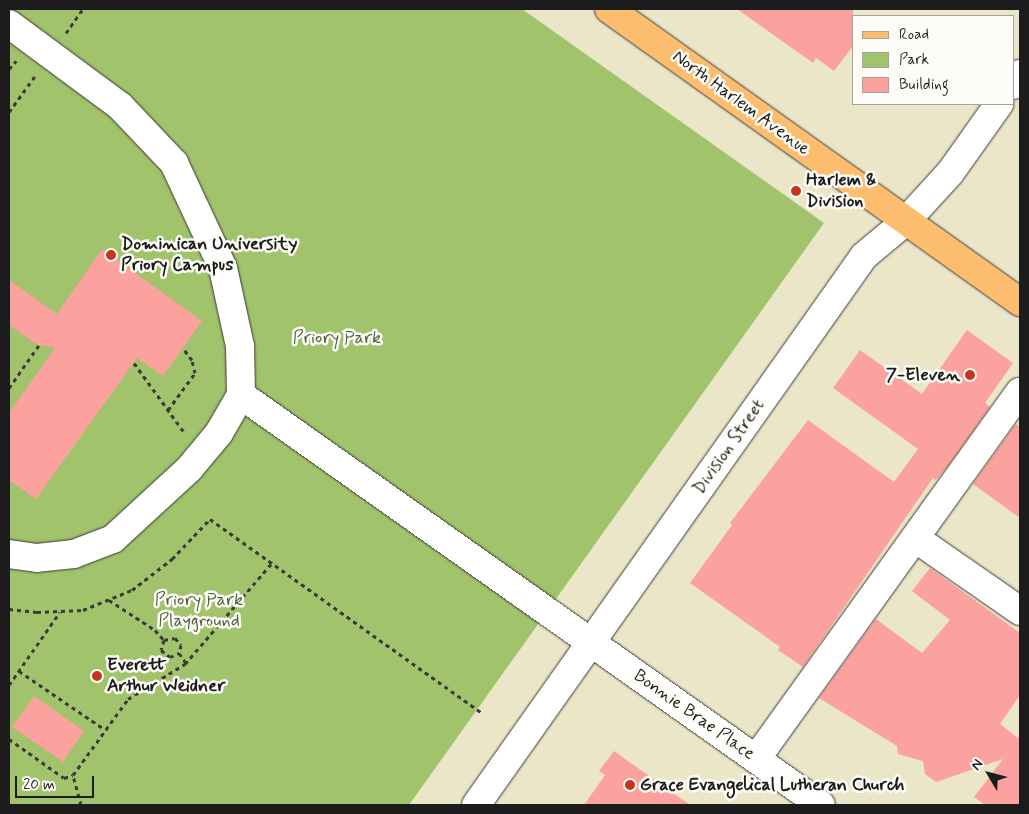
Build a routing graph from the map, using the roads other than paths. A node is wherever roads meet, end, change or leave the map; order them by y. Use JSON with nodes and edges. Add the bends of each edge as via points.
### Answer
{"nodes":[{"id":1,"x":609,"y":9,"type":"edge"},
{"id":2,"x":9,"y":24,"type":"edge"},
{"id":3,"x":998,"y":105,"type":"edge"},
{"id":4,"x":906,"y":221,"type":"junction"},
{"id":5,"x":1020,"y":302,"type":"edge"},
{"id":6,"x":1020,"y":392,"type":"edge"},
{"id":7,"x":241,"y":395,"type":"junction"},
{"id":8,"x":915,"y":538,"type":"junction"},
{"id":9,"x":9,"y":554,"type":"edge"},
{"id":10,"x":1020,"y":611,"type":"edge"},
{"id":11,"x":591,"y":642,"type":"junction"},
{"id":12,"x":756,"y":759,"type":"junction"},
{"id":13,"x":476,"y":805,"type":"edge"},
{"id":14,"x":822,"y":805,"type":"edge"}],
"edges":[{"from":1,"to":4,"type":"main road","name":"North Harlem Avenue"},
{"from":2,"to":7,"type":"street","via":[[120,106],[174,163],[223,268],[240,346]]},
{"from":3,"to":4,"type":"street","name":"Division Street","via":[[950,173]]},
{"from":4,"to":5,"type":"main road","name":"North Harlem Avenue"},
{"from":4,"to":11,"type":"street","name":"Division Street","via":[[864,256]]},
{"from":6,"to":8,"type":"street"},
{"from":7,"to":9,"type":"street","via":[[219,433],[201,455],[148,509],[112,539],[74,554],[37,558]]},
{"from":7,"to":11,"type":"street","name":"Bonnie Brae Place"},
{"from":8,"to":10,"type":"street"},
{"from":8,"to":12,"type":"street"},
{"from":11,"to":12,"type":"street","name":"Bonnie Brae Place"},
{"from":11,"to":13,"type":"street","name":"Division Street"},
{"from":12,"to":14,"type":"street","name":"Bonnie Brae Place"}]}
